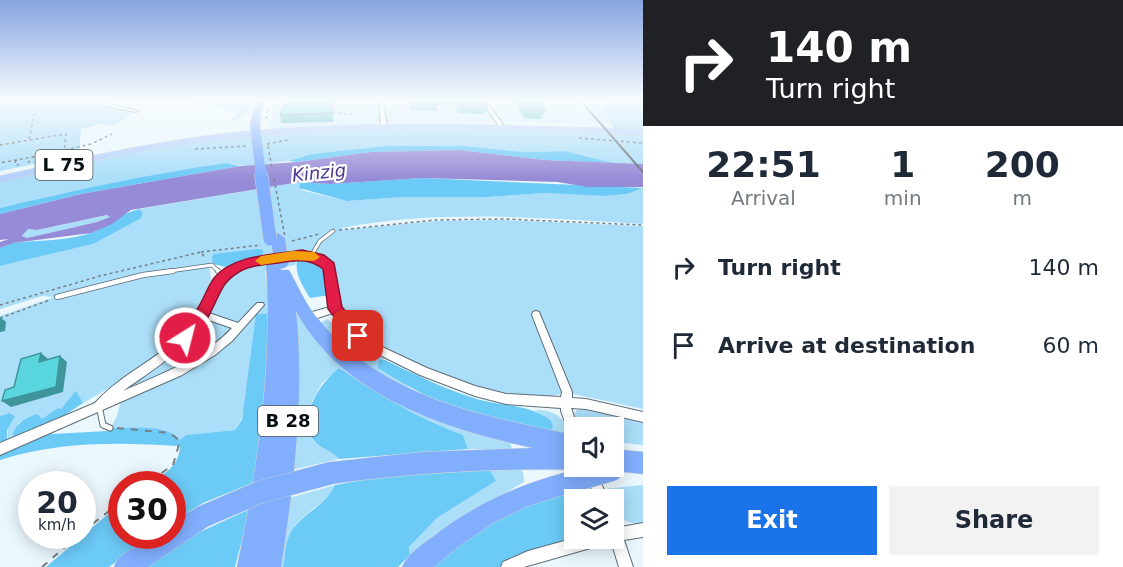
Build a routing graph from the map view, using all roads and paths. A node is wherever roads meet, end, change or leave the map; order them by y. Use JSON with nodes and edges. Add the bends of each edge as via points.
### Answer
{"nodes":[{"id":1,"x":31,"y":126,"type":"edge"},
{"id":2,"x":261,"y":126,"type":"edge"},
{"id":3,"x":502,"y":127,"type":"joint"},
{"id":4,"x":384,"y":128,"type":"joint"},
{"id":5,"x":643,"y":132,"type":"edge"},
{"id":6,"x":112,"y":134,"type":"dead end"},
{"id":7,"x":267,"y":139,"type":"dead end"},
{"id":8,"x":28,"y":140,"type":"junction"},
{"id":9,"x":0,"y":145,"type":"edge"},
{"id":10,"x":64,"y":151,"type":"junction"},
{"id":11,"x":33,"y":156,"type":"junction"},
{"id":12,"x":16,"y":159,"type":"junction"},
{"id":13,"x":0,"y":162,"type":"edge"},
{"id":14,"x":28,"y":163,"type":"dead end"},
{"id":15,"x":18,"y":165,"type":"dead end"},
{"id":16,"x":0,"y":178,"type":"edge"},
{"id":17,"x":643,"y":225,"type":"edge"},
{"id":18,"x":333,"y":231,"type":"junction"},
{"id":19,"x":201,"y":252,"type":"junction"},
{"id":20,"x":275,"y":252,"type":"junction"},
{"id":21,"x":310,"y":256,"type":"junction"},
{"id":22,"x":212,"y":266,"type":"junction"},
{"id":23,"x":224,"y":277,"type":"junction"},
{"id":24,"x":57,"y":297,"type":"joint"},
{"id":25,"x":0,"y":305,"type":"edge"},
{"id":26,"x":260,"y":305,"type":"dead end"},
{"id":27,"x":336,"y":309,"type":"junction"},
{"id":28,"x":202,"y":314,"type":"junction"},
{"id":29,"x":536,"y":315,"type":"dead end"},
{"id":30,"x":308,"y":317,"type":"junction"},
{"id":31,"x":0,"y":318,"type":"edge"},
{"id":32,"x":239,"y":327,"type":"junction"},
{"id":33,"x":567,"y":402,"type":"junction"},
{"id":34,"x":99,"y":406,"type":"junction"},
{"id":35,"x":568,"y":417,"type":"edge"},
{"id":36,"x":643,"y":417,"type":"edge"},
{"id":37,"x":110,"y":428,"type":"joint"},
{"id":38,"x":0,"y":449,"type":"edge"},
{"id":39,"x":564,"y":450,"type":"edge"},
{"id":40,"x":564,"y":451,"type":"edge"},
{"id":41,"x":164,"y":471,"type":"edge"},
{"id":42,"x":583,"y":477,"type":"edge"},
{"id":43,"x":108,"y":512,"type":"edge"},
{"id":44,"x":96,"y":521,"type":"edge"},
{"id":45,"x":186,"y":527,"type":"edge"},
{"id":46,"x":643,"y":530,"type":"edge"},
{"id":47,"x":624,"y":531,"type":"edge"},
{"id":48,"x":564,"y":548,"type":"edge"},
{"id":49,"x":63,"y":549,"type":"edge"},
{"id":50,"x":152,"y":549,"type":"edge"},
{"id":51,"x":620,"y":549,"type":"edge"},
{"id":52,"x":42,"y":567,"type":"edge"},
{"id":53,"x":127,"y":567,"type":"edge"},
{"id":54,"x":249,"y":567,"type":"edge"},
{"id":55,"x":268,"y":567,"type":"edge"},
{"id":56,"x":415,"y":567,"type":"edge"},
{"id":57,"x":508,"y":567,"type":"edge"},
{"id":58,"x":626,"y":567,"type":"edge"}],
"edges":[{"from":1,"to":8,"type":"path"},
{"from":2,"to":20,"type":"highway","number":"B 28","bridge":true},
{"from":3,"to":4,"type":"main road","number":"L 75"},
{"from":3,"to":5,"type":"main road","number":"L 75"},
{"from":4,"to":16,"type":"main road","number":"L 75","via":[[240,136],[112,155]]},
{"from":6,"to":10,"type":"path"},
{"from":7,"to":20,"type":"path","bridge":true},
{"from":8,"to":9,"type":"path"},
{"from":8,"to":10,"type":"path","via":[[66,134]]},
{"from":10,"to":11,"type":"path"},
{"from":11,"to":12,"type":"path"},
{"from":11,"to":14,"type":"path"},
{"from":12,"to":13,"type":"path"},
{"from":12,"to":15,"type":"path"},
{"from":17,"to":18,"type":"path","via":[[435,220]]},
{"from":18,"to":20,"type":"path"},
{"from":18,"to":21,"type":"lane"},
{"from":19,"to":20,"type":"path"},
{"from":19,"to":22,"type":"path"},
{"from":19,"to":25,"type":"path","via":[[111,272]]},
{"from":20,"to":30,"type":"highway"},
{"from":20,"to":54,"type":"highway","number":"B 28","via":[[276,396]]},
{"from":20,"to":55,"type":"highway","number":"B 28","via":[[290,344],[290,396],[284,468]]},
{"from":21,"to":23,"type":"street","via":[[249,263]]},
{"from":21,"to":27,"type":"street","via":[[330,267]]},
{"from":22,"to":23,"type":"lane"},
{"from":22,"to":24,"type":"lane","via":[[144,275]]},
{"from":23,"to":28,"type":"street"},
{"from":24,"to":31,"type":"path"},
{"from":26,"to":32,"type":"street"},
{"from":27,"to":30,"type":"street"},
{"from":27,"to":33,"type":"street","via":[[358,336],[377,349],[452,383],[506,399]]},
{"from":28,"to":32,"type":"street"},
{"from":28,"to":34,"type":"street","via":[[185,338]]},
{"from":29,"to":33,"type":"street","via":[[567,393]]},
{"from":30,"to":39,"type":"highway","via":[[351,363],[421,406],[459,421]]},
{"from":32,"to":34,"type":"street","via":[[212,352],[178,372]]},
{"from":33,"to":35,"type":"street"},
{"from":33,"to":36,"type":"street"},
{"from":34,"to":37,"type":"lane","via":[[103,425]]},
{"from":34,"to":38,"type":"street"},
{"from":37,"to":41,"type":"path","via":[[170,433],[180,441],[173,465]]},
{"from":40,"to":45,"type":"highway","bridge":true,"via":[[331,473],[260,492]]},
{"from":42,"to":56,"type":"highway","bridge":true,"via":[[512,499],[477,518]]},
{"from":43,"to":44,"type":"path"},
{"from":46,"to":47,"type":"street"},
{"from":48,"to":57,"type":"street"},
{"from":49,"to":52,"type":"path"},
{"from":50,"to":53,"type":"highway"},
{"from":51,"to":58,"type":"street"}]}
